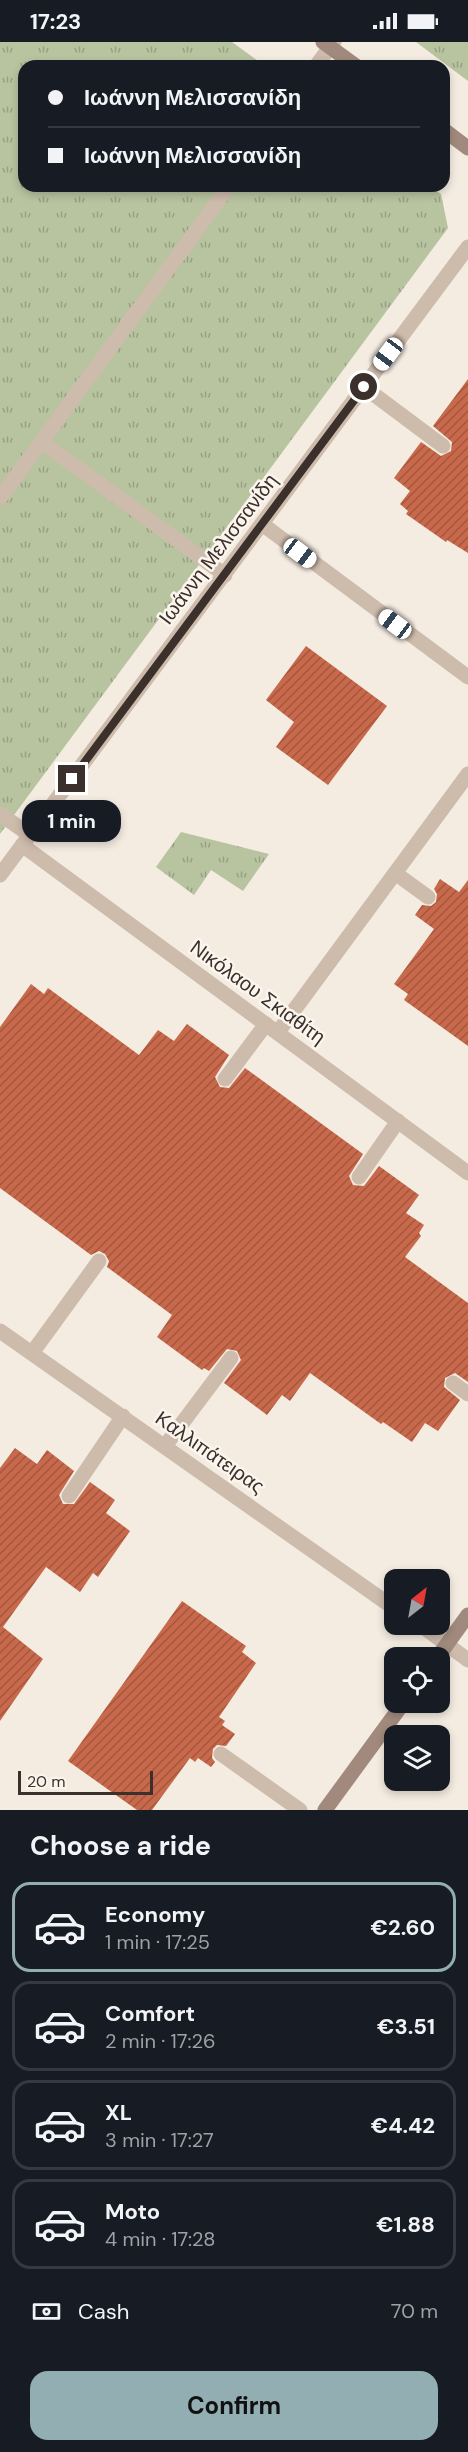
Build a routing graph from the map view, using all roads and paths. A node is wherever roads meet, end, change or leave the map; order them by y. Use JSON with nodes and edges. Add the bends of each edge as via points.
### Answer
{"nodes":[{"id":1,"x":329,"y":44,"type":"edge"},
{"id":2,"x":320,"y":60,"type":"edge"},
{"id":3,"x":349,"y":60,"type":"edge"},
{"id":4,"x":450,"y":134,"type":"edge"},
{"id":5,"x":468,"y":148,"type":"edge"},
{"id":6,"x":225,"y":192,"type":"edge"},
{"id":7,"x":468,"y":247,"type":"edge"},
{"id":8,"x":364,"y":387,"type":"junction"},
{"id":9,"x":42,"y":442,"type":"junction"},
{"id":10,"x":443,"y":446,"type":"dead end"},
{"id":11,"x":0,"y":498,"type":"edge"},
{"id":12,"x":262,"y":524,"type":"junction"},
{"id":13,"x":225,"y":575,"type":"junction"},
{"id":14,"x":468,"y":677,"type":"edge"},
{"id":15,"x":468,"y":774,"type":"edge"},
{"id":16,"x":0,"y":814,"type":"edge"},
{"id":17,"x":26,"y":840,"type":"junction"},
{"id":18,"x":395,"y":873,"type":"junction"},
{"id":19,"x":0,"y":875,"type":"edge"},
{"id":20,"x":428,"y":897,"type":"dead end"},
{"id":21,"x":272,"y":1028,"type":"junction"},
{"id":22,"x":225,"y":1079,"type":"dead end"},
{"id":23,"x":398,"y":1121,"type":"junction"},
{"id":24,"x":468,"y":1173,"type":"edge"},
{"id":25,"x":359,"y":1177,"type":"dead end"},
{"id":26,"x":99,"y":1261,"type":"dead end"},
{"id":27,"x":0,"y":1331,"type":"edge"},
{"id":28,"x":32,"y":1353,"type":"junction"},
{"id":29,"x":231,"y":1358,"type":"dead end"},
{"id":30,"x":453,"y":1383,"type":"dead end"},
{"id":31,"x":468,"y":1394,"type":"edge"},
{"id":32,"x":123,"y":1416,"type":"junction"},
{"id":33,"x":165,"y":1446,"type":"junction"},
{"id":34,"x":69,"y":1496,"type":"dead end"},
{"id":35,"x":384,"y":1601,"type":"edge"},
{"id":36,"x":468,"y":1615,"type":"edge"},
{"id":37,"x":434,"y":1635,"type":"edge"},
{"id":38,"x":447,"y":1644,"type":"junction"},
{"id":39,"x":445,"y":1647,"type":"edge"},
{"id":40,"x":468,"y":1660,"type":"edge"},
{"id":41,"x":396,"y":1713,"type":"edge"},
{"id":42,"x":221,"y":1754,"type":"dead end"},
{"id":43,"x":300,"y":1810,"type":"edge"},
{"id":44,"x":325,"y":1810,"type":"edge"}],
"edges":[{"from":1,"to":2,"type":"street"},
{"from":1,"to":3,"type":"street"},
{"from":4,"to":5,"type":"street"},
{"from":6,"to":9,"type":"street"},
{"from":7,"to":8,"type":"street","name":"Ιωάννη Μελισσανίδη"},
{"from":8,"to":10,"type":"street"},
{"from":8,"to":12,"type":"street","name":"Ιωάννη Μελισσανίδη"},
{"from":9,"to":11,"type":"street"},
{"from":9,"to":13,"type":"street"},
{"from":12,"to":13,"type":"street","name":"Ιωάννη Μελισσανίδη"},
{"from":12,"to":14,"type":"street"},
{"from":13,"to":17,"type":"street","name":"Ιωάννη Μελισσανίδη"},
{"from":15,"to":18,"type":"street"},
{"from":16,"to":17,"type":"street","name":"Νικόλαου Σκιαθίτη"},
{"from":17,"to":19,"type":"street","name":"Ιωάννη Μελισσανίδη"},
{"from":17,"to":21,"type":"street","name":"Νικόλαου Σκιαθίτη"},
{"from":18,"to":20,"type":"street"},
{"from":18,"to":21,"type":"street"},
{"from":21,"to":22,"type":"street"},
{"from":21,"to":23,"type":"street","name":"Νικόλαου Σκιαθίτη"},
{"from":23,"to":24,"type":"street","name":"Νικόλαου Σκιαθίτη"},
{"from":23,"to":25,"type":"street"},
{"from":26,"to":28,"type":"street"},
{"from":27,"to":28,"type":"street","name":"Καλλιπάτειρας"},
{"from":28,"to":32,"type":"street","name":"Καλλιπάτειρας"},
{"from":29,"to":33,"type":"street"},
{"from":30,"to":31,"type":"street"},
{"from":32,"to":33,"type":"street","name":"Καλλιπάτειρας"},
{"from":32,"to":34,"type":"street"},
{"from":33,"to":35,"type":"street","name":"Καλλιπάτειρας"},
{"from":36,"to":38,"type":"street"},
{"from":37,"to":38,"type":"street"},
{"from":38,"to":39,"type":"street"},
{"from":38,"to":40,"type":"street"},
{"from":41,"to":44,"type":"street"},
{"from":42,"to":43,"type":"street"}]}
